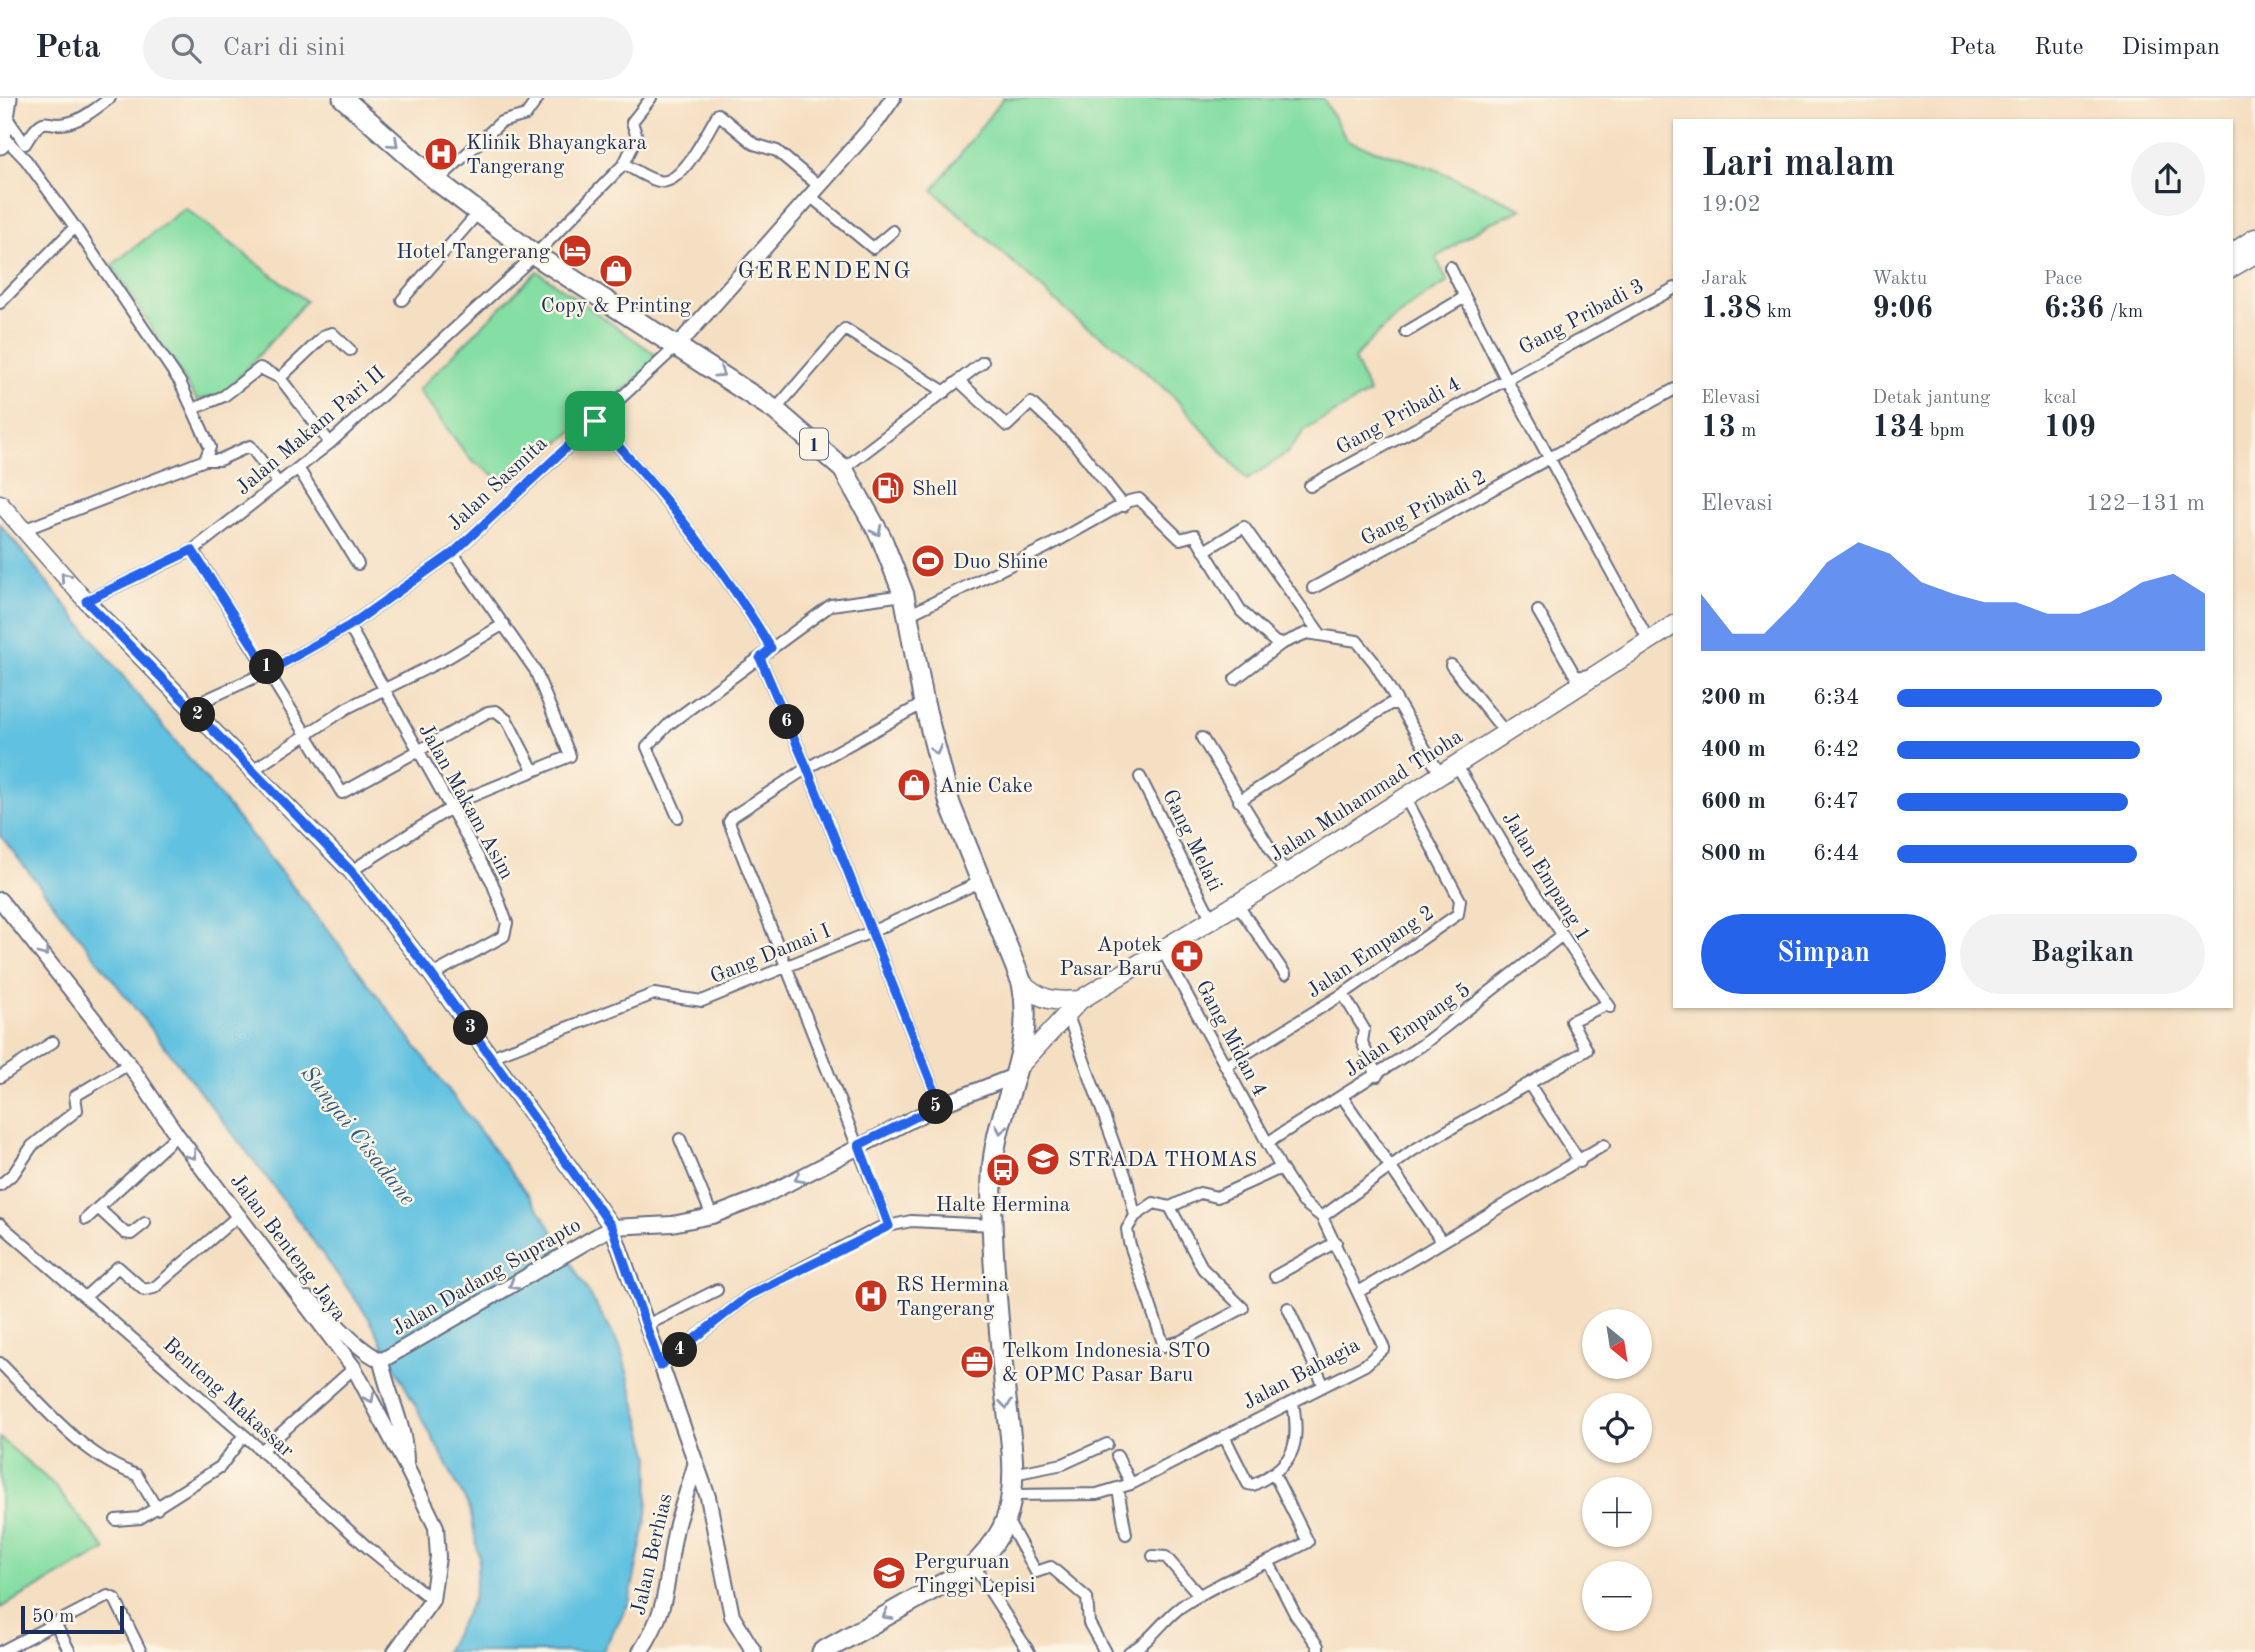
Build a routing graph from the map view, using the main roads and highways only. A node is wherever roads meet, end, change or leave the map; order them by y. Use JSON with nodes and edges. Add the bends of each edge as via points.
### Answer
{"nodes":[{"id":1,"x":343,"y":98,"type":"edge"},
{"id":2,"x":6,"y":106,"type":"edge"},
{"id":3,"x":1,"y":139,"type":"edge"},
{"id":4,"x":2255,"y":238,"type":"edge"},
{"id":5,"x":2233,"y":253,"type":"edge"},
{"id":6,"x":2255,"y":254,"type":"edge"},
{"id":7,"x":2233,"y":267,"type":"edge"},
{"id":8,"x":0,"y":503,"type":"edge"},
{"id":9,"x":1673,"y":625,"type":"edge"},
{"id":10,"x":1022,"y":982,"type":"junction"},
{"id":11,"x":1080,"y":1000,"type":"junction"},
{"id":12,"x":1019,"y":1069,"type":"junction"},
{"id":13,"x":612,"y":1227,"type":"road end"},
{"id":14,"x":822,"y":1652,"type":"edge"}],
"edges":[{"from":1,"to":10,"type":"highway","number":"1","one_way":true,"via":[[478,213],[775,410],[843,469],[881,537],[906,605],[924,703],[950,804]]},
{"from":2,"to":3,"type":"highway"},
{"from":4,"to":5,"type":"main road"},
{"from":6,"to":7,"type":"main road"},
{"from":13,"to":8,"type":"main road","name":"Jalan Dadang Suprapto","one_way":true,"via":[[432,975],[351,871],[86,601]]},
{"from":9,"to":11,"type":"main road","name":"Jalan Muhammad Thoha","via":[[1286,874]]},
{"from":10,"to":11,"type":"main road","via":[[1048,1001]]},
{"from":10,"to":12,"type":"highway","number":"1","via":[[1025,997]]},
{"from":11,"to":12,"type":"main road","name":"Jalan Muhammad Thoha"},
{"from":12,"to":14,"type":"highway","number":"1","one_way":true,"via":[[992,1172],[1013,1474],[1006,1518],[994,1546],[974,1566]]}]}
